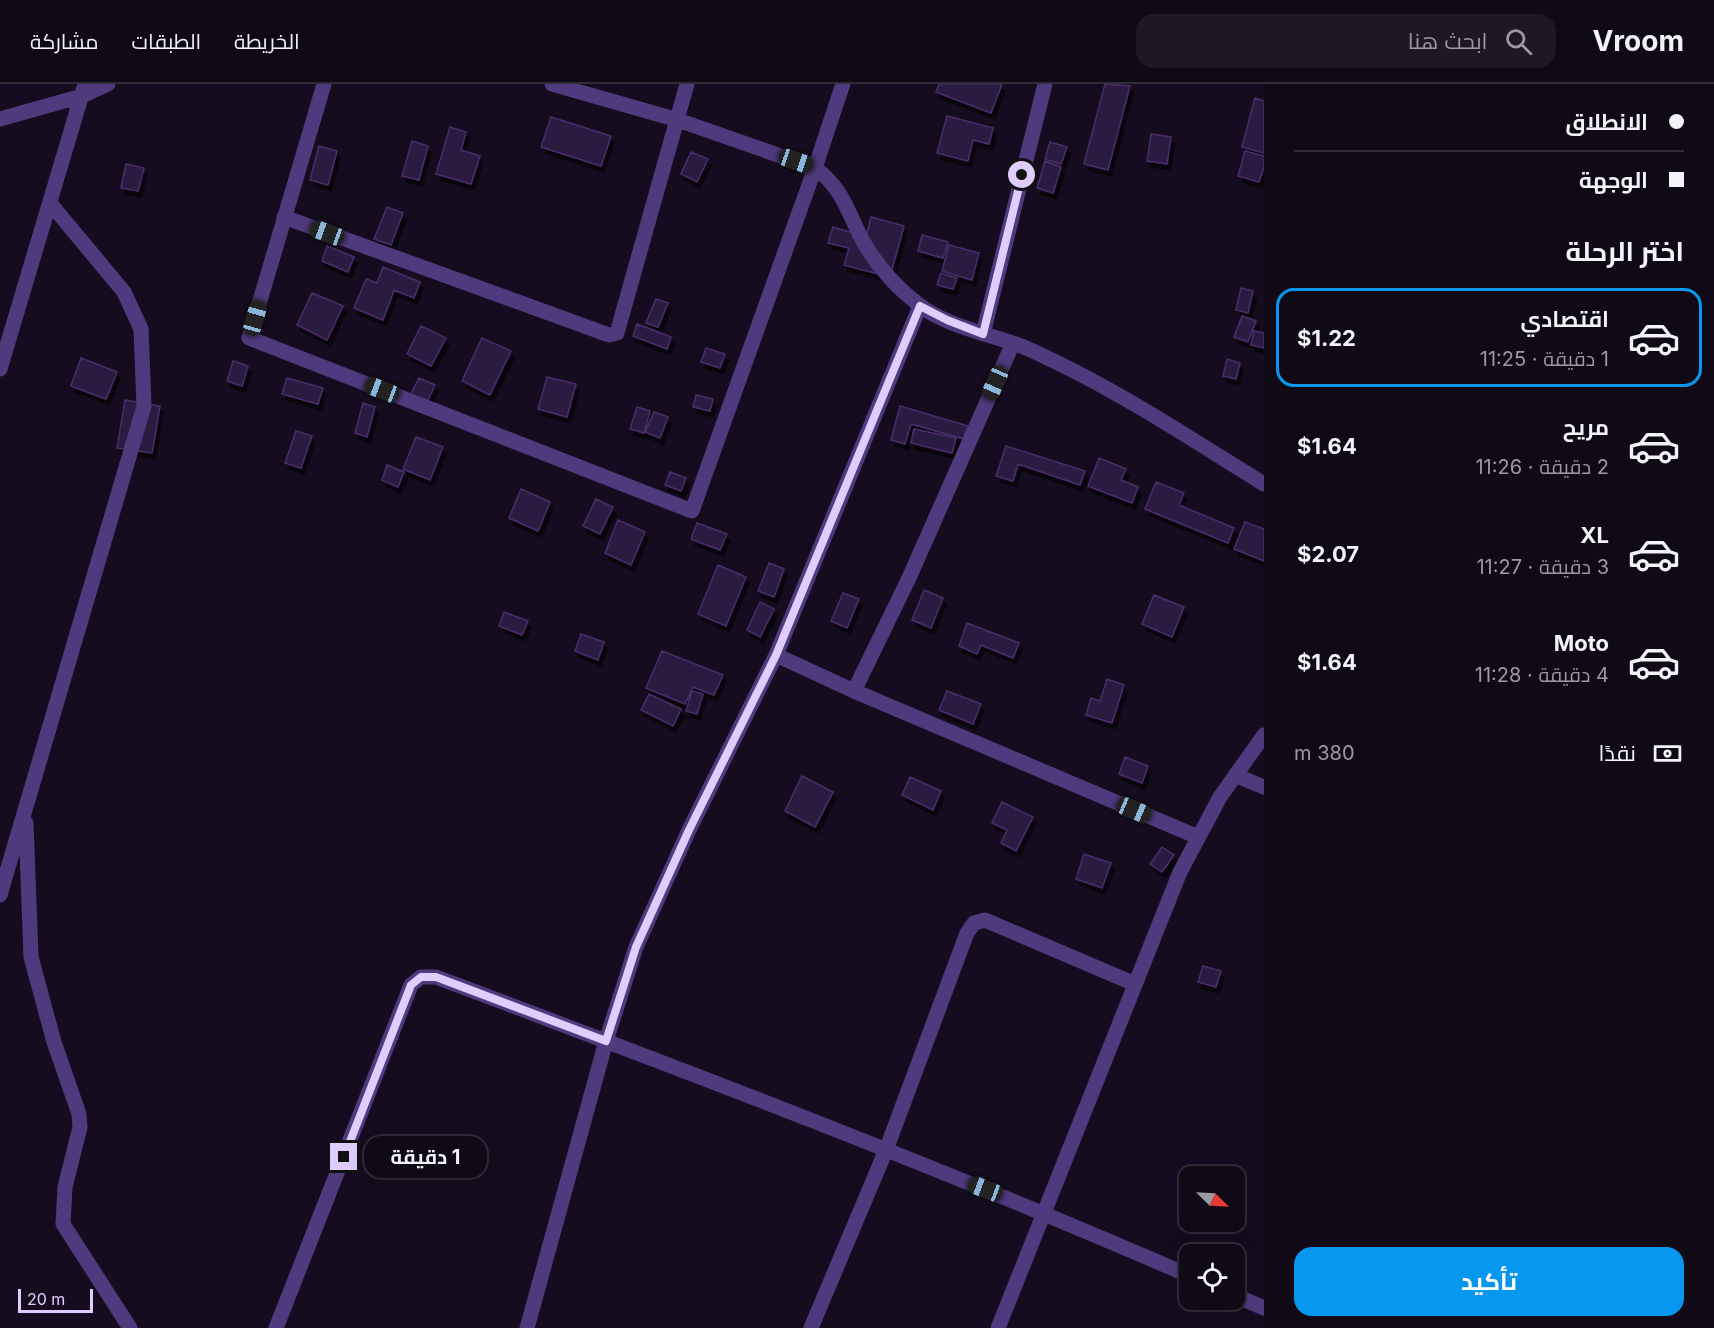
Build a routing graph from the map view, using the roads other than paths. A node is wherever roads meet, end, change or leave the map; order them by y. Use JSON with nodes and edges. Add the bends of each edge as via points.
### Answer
{"nodes":[{"id":1,"x":108,"y":84,"type":"edge"},
{"id":2,"x":324,"y":84,"type":"edge"},
{"id":3,"x":552,"y":84,"type":"edge"},
{"id":4,"x":687,"y":84,"type":"edge"},
{"id":5,"x":843,"y":84,"type":"edge"},
{"id":6,"x":1045,"y":84,"type":"edge"},
{"id":7,"x":83,"y":90,"type":"edge"},
{"id":8,"x":0,"y":119,"type":"edge"},
{"id":9,"x":678,"y":120,"type":"junction"},
{"id":10,"x":815,"y":168,"type":"junction"},
{"id":11,"x":50,"y":203,"type":"junction"},
{"id":12,"x":284,"y":217,"type":"junction"},
{"id":13,"x":920,"y":306,"type":"junction"},
{"id":14,"x":983,"y":334,"type":"junction"},
{"id":15,"x":1013,"y":343,"type":"junction"},
{"id":16,"x":0,"y":369,"type":"edge"},
{"id":17,"x":1264,"y":484,"type":"edge"},
{"id":18,"x":776,"y":655,"type":"junction"},
{"id":19,"x":854,"y":691,"type":"junction"},
{"id":20,"x":1264,"y":735,"type":"edge"},
{"id":21,"x":1235,"y":775,"type":"junction"},
{"id":22,"x":1264,"y":787,"type":"edge"},
{"id":23,"x":26,"y":811,"type":"junction"},
{"id":24,"x":1198,"y":837,"type":"junction"},
{"id":25,"x":0,"y":894,"type":"edge"},
{"id":26,"x":1136,"y":984,"type":"junction"},
{"id":27,"x":606,"y":1041,"type":"junction"},
{"id":28,"x":886,"y":1150,"type":"junction"},
{"id":29,"x":1044,"y":1212,"type":"junction"},
{"id":30,"x":1179,"y":1271,"type":"edge"},
{"id":31,"x":1245,"y":1300,"type":"edge"},
{"id":32,"x":1264,"y":1308,"type":"edge"},
{"id":33,"x":130,"y":1328,"type":"edge"},
{"id":34,"x":276,"y":1328,"type":"edge"},
{"id":35,"x":527,"y":1328,"type":"edge"},
{"id":36,"x":811,"y":1328,"type":"edge"},
{"id":37,"x":998,"y":1328,"type":"edge"}],
"edges":[{"from":1,"to":7,"type":"street"},
{"from":2,"to":12,"type":"street"},
{"from":3,"to":9,"type":"street"},
{"from":4,"to":9,"type":"street"},
{"from":5,"to":10,"type":"street"},
{"from":6,"to":14,"type":"street"},
{"from":7,"to":8,"type":"street"},
{"from":7,"to":11,"type":"street"},
{"from":9,"to":10,"type":"street"},
{"from":9,"to":12,"type":"street","via":[[621,325],[617,333],[609,335]]},
{"from":10,"to":12,"type":"street","via":[[692,511],[249,338]]},
{"from":10,"to":13,"type":"street","via":[[837,187],[878,265]]},
{"from":11,"to":16,"type":"street"},
{"from":11,"to":23,"type":"street","via":[[124,292],[141,329],[144,406]]},
{"from":13,"to":14,"type":"street"},
{"from":13,"to":18,"type":"street"},
{"from":14,"to":15,"type":"street"},
{"from":15,"to":17,"type":"street","via":[[1099,385]]},
{"from":15,"to":19,"type":"street","via":[[909,578]]},
{"from":18,"to":19,"type":"street"},
{"from":18,"to":27,"type":"street","via":[[636,947]]},
{"from":19,"to":24,"type":"street"},
{"from":20,"to":21,"type":"street"},
{"from":21,"to":22,"type":"street"},
{"from":21,"to":24,"type":"street"},
{"from":23,"to":25,"type":"street"},
{"from":23,"to":33,"type":"street","via":[[30,957],[79,1114],[80,1127],[65,1186],[63,1224]]},
{"from":24,"to":26,"type":"street"},
{"from":26,"to":28,"type":"street","via":[[985,920],[974,923],[966,933]]},
{"from":26,"to":29,"type":"street"},
{"from":27,"to":28,"type":"street"},
{"from":27,"to":34,"type":"street","via":[[436,977],[421,977],[411,985]]},
{"from":27,"to":35,"type":"street"},
{"from":28,"to":29,"type":"street"},
{"from":28,"to":36,"type":"street"},
{"from":29,"to":30,"type":"street"},
{"from":29,"to":37,"type":"street"},
{"from":31,"to":32,"type":"street"}]}
